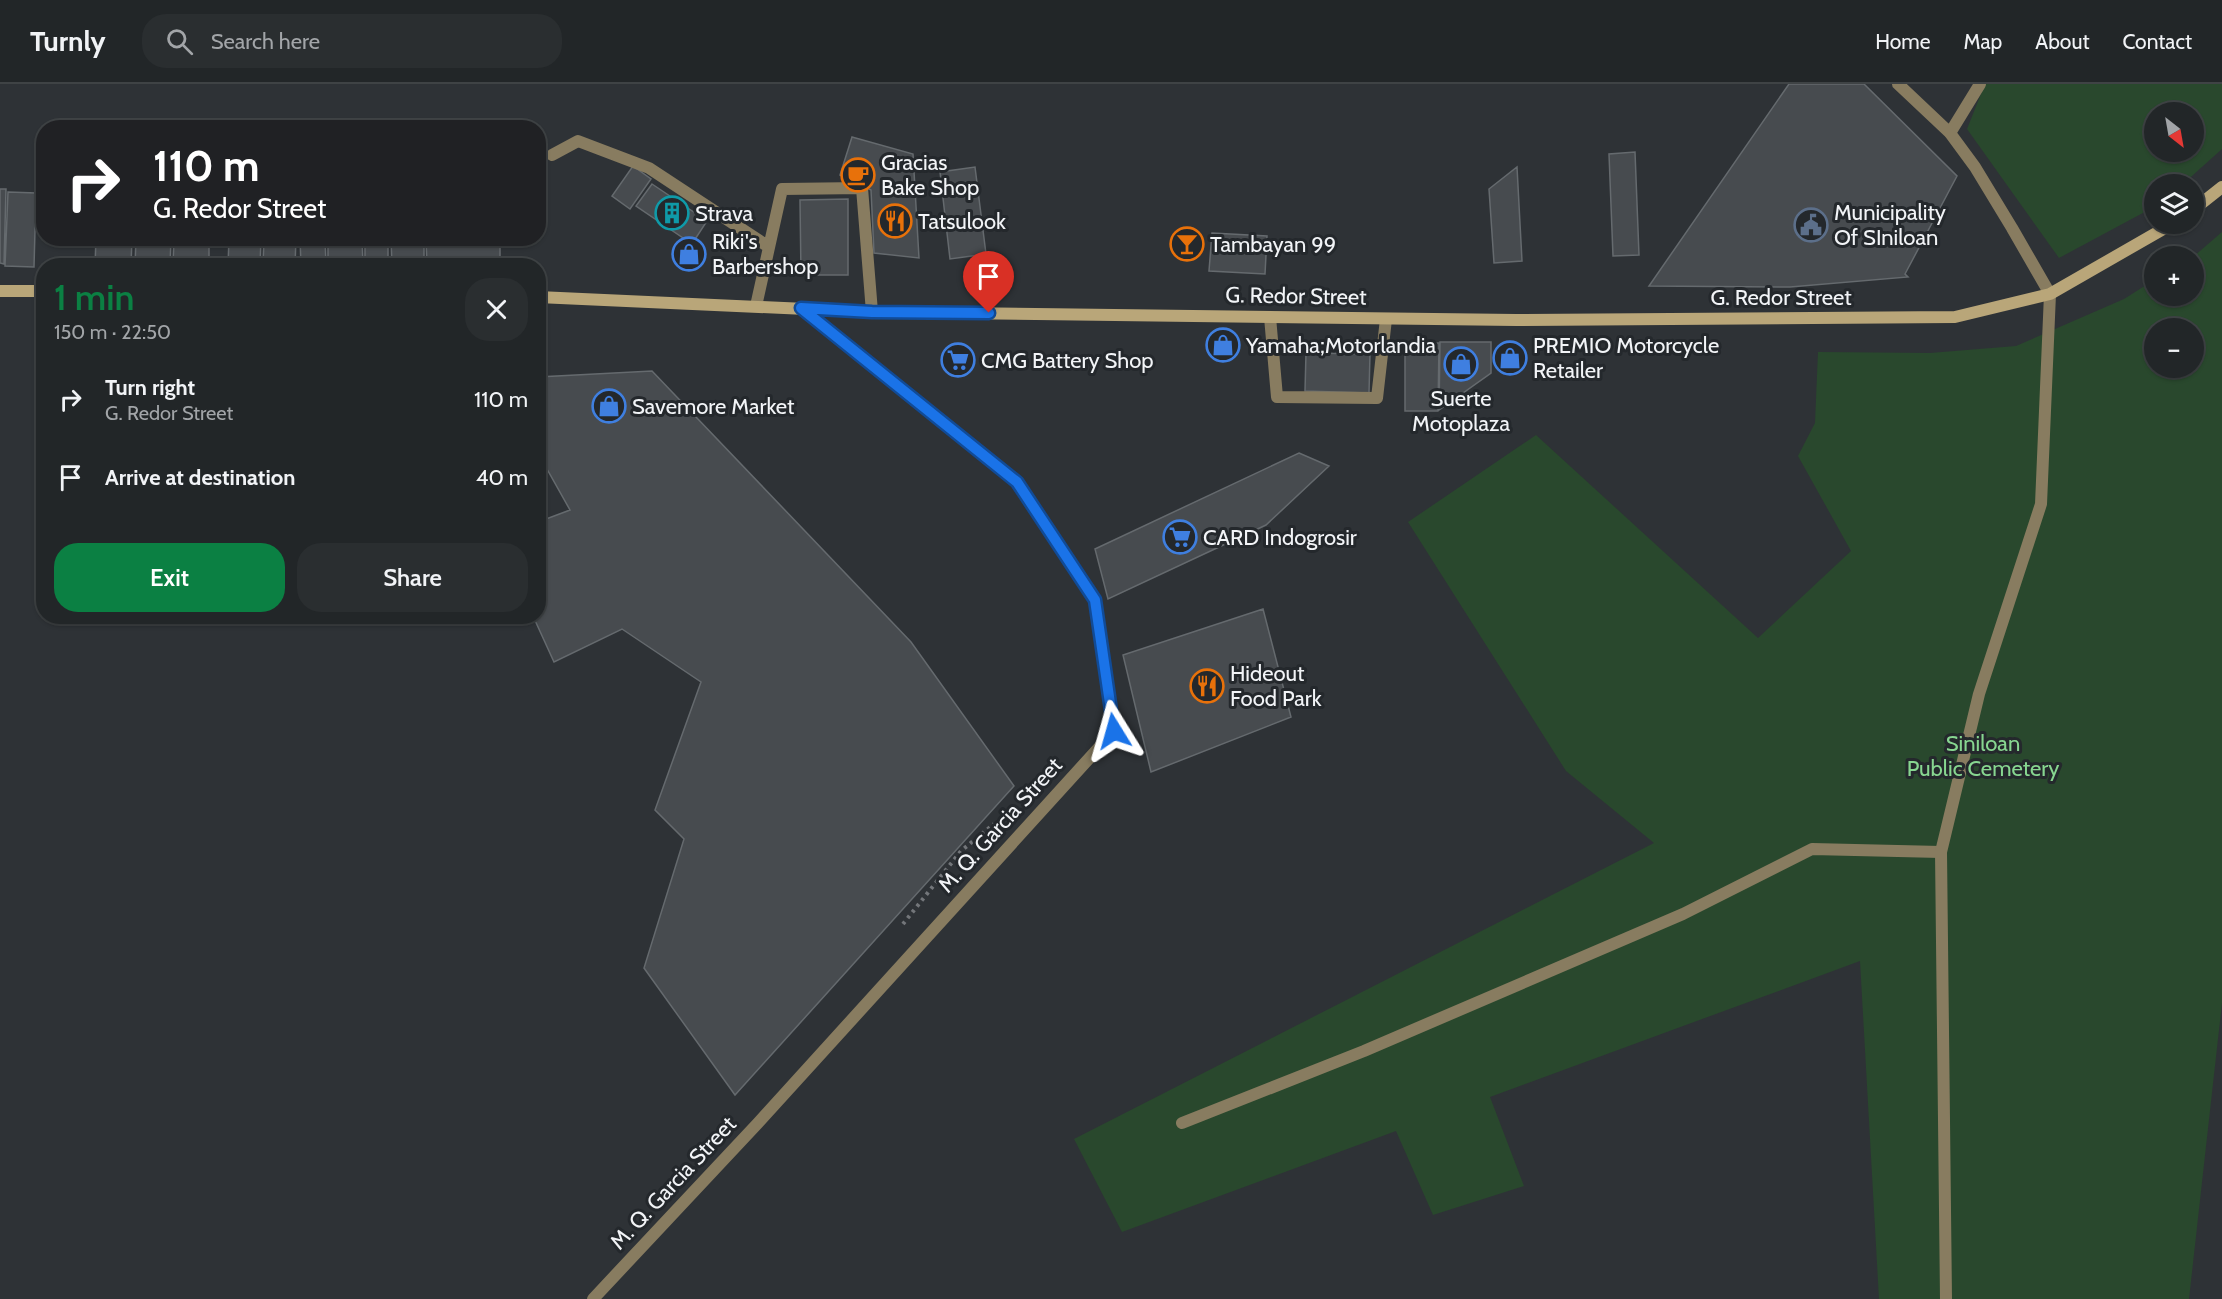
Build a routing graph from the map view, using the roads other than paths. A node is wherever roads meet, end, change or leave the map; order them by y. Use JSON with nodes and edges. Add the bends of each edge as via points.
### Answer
{"nodes":[{"id":1,"x":1898,"y":84,"type":"edge"},
{"id":2,"x":1980,"y":84,"type":"edge"},
{"id":3,"x":1950,"y":133,"type":"junction"},
{"id":4,"x":552,"y":155,"type":"dead end"},
{"id":5,"x":2222,"y":187,"type":"edge"},
{"id":6,"x":2204,"y":201,"type":"edge"},
{"id":7,"x":2155,"y":234,"type":"edge"},
{"id":8,"x":769,"y":247,"type":"junction"},
{"id":9,"x":0,"y":291,"type":"edge"},
{"id":10,"x":36,"y":291,"type":"edge"},
{"id":11,"x":2050,"y":294,"type":"junction"},
{"id":12,"x":546,"y":297,"type":"edge"},
{"id":13,"x":756,"y":306,"type":"junction"},
{"id":14,"x":801,"y":308,"type":"junction"},
{"id":15,"x":872,"y":312,"type":"junction"},
{"id":16,"x":1270,"y":317,"type":"junction"},
{"id":17,"x":1386,"y":319,"type":"junction"},
{"id":18,"x":1941,"y":852,"type":"junction"},
{"id":19,"x":1182,"y":1123,"type":"dead end"},
{"id":20,"x":592,"y":1299,"type":"edge"},
{"id":21,"x":1946,"y":1299,"type":"edge"}],
"edges":[{"from":1,"to":3,"type":"street"},
{"from":2,"to":3,"type":"street"},
{"from":3,"to":11,"type":"street","via":[[1975,167]]},
{"from":4,"to":8,"type":"street","via":[[578,141],[648,168]]},
{"from":5,"to":6,"type":"main road"},
{"from":7,"to":11,"type":"main road","name":"G. Redor Street"},
{"from":8,"to":13,"type":"street"},
{"from":8,"to":15,"type":"street","via":[[782,189],[862,188]]},
{"from":9,"to":10,"type":"main road"},
{"from":11,"to":17,"type":"main road","name":"G. Redor Street","via":[[1955,317]]},
{"from":11,"to":18,"type":"street","via":[[2042,504],[1979,694]]},
{"from":12,"to":13,"type":"main road","name":"G. Redor Street"},
{"from":13,"to":14,"type":"main road","name":"G. Redor Street"},
{"from":14,"to":15,"type":"main road","name":"G. Redor Street"},
{"from":14,"to":20,"type":"street","name":"M. Q. Garcia Street","via":[[1017,482],[1095,600],[1114,731],[758,1123]]},
{"from":15,"to":16,"type":"main road","name":"G. Redor Street"},
{"from":16,"to":17,"type":"main road","name":"G. Redor Street"},
{"from":16,"to":17,"type":"street","via":[[1277,397],[1377,398]]},
{"from":18,"to":19,"type":"street","via":[[1812,849],[1683,914],[1364,1051]]},
{"from":18,"to":21,"type":"street"}]}
